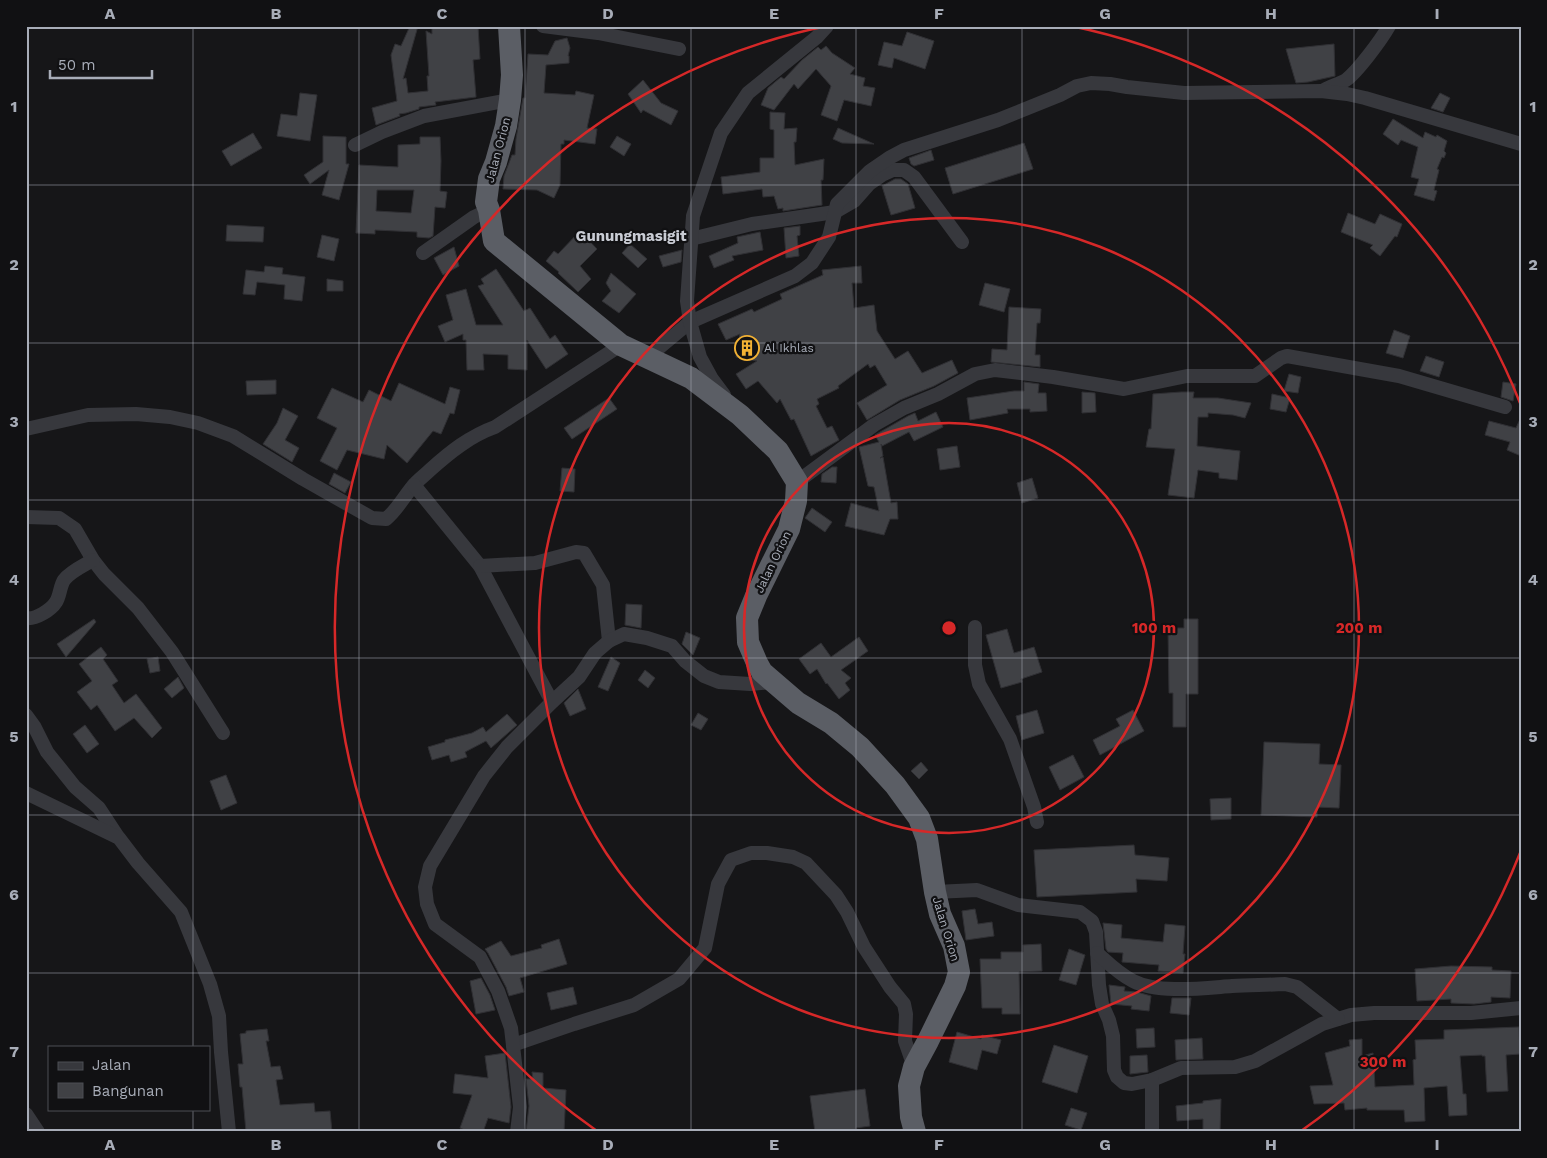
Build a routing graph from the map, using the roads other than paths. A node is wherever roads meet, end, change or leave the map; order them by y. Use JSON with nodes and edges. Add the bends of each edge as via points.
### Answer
{"nodes":[{"id":1,"x":509,"y":26,"type":"edge"},
{"id":2,"x":543,"y":26,"type":"edge"},
{"id":3,"x":826,"y":26,"type":"edge"},
{"id":4,"x":1388,"y":26,"type":"edge"},
{"id":5,"x":679,"y":49,"type":"dead end"},
{"id":6,"x":1321,"y":91,"type":"junction"},
{"id":7,"x":510,"y":100,"type":"junction"},
{"id":8,"x":1521,"y":144,"type":"edge"},
{"id":9,"x":354,"y":145,"type":"dead end"},
{"id":10,"x":489,"y":210,"type":"junction"},
{"id":11,"x":835,"y":212,"type":"junction"},
{"id":12,"x":691,"y":239,"type":"junction"},
{"id":13,"x":962,"y":242,"type":"dead end"},
{"id":14,"x":423,"y":253,"type":"dead end"},
{"id":15,"x":690,"y":322,"type":"junction"},
{"id":16,"x":621,"y":345,"type":"junction"},
{"id":17,"x":647,"y":358,"type":"junction"},
{"id":18,"x":1505,"y":407,"type":"dead end"},
{"id":19,"x":740,"y":416,"type":"junction"},
{"id":20,"x":26,"y":429,"type":"edge"},
{"id":21,"x":796,"y":482,"type":"junction"},
{"id":22,"x":414,"y":485,"type":"junction"},
{"id":23,"x":26,"y":517,"type":"edge"},
{"id":24,"x":93,"y":560,"type":"junction"},
{"id":25,"x":480,"y":566,"type":"junction"},
{"id":26,"x":26,"y":618,"type":"edge"},
{"id":27,"x":976,"y":628,"type":"dead end"},
{"id":28,"x":610,"y":641,"type":"junction"},
{"id":29,"x":772,"y":682,"type":"junction"},
{"id":30,"x":552,"y":702,"type":"junction"},
{"id":31,"x":26,"y":716,"type":"edge"},
{"id":32,"x":223,"y":733,"type":"dead end"},
{"id":33,"x":26,"y":793,"type":"edge"},
{"id":34,"x":1037,"y":822,"type":"dead end"},
{"id":35,"x":118,"y":838,"type":"junction"},
{"id":36,"x":935,"y":892,"type":"junction"},
{"id":37,"x":1097,"y":953,"type":"junction"},
{"id":38,"x":1521,"y":1009,"type":"edge"},
{"id":39,"x":1338,"y":1019,"type":"junction"},
{"id":40,"x":513,"y":1045,"type":"junction"},
{"id":41,"x":914,"y":1067,"type":"junction"},
{"id":42,"x":1152,"y":1080,"type":"junction"},
{"id":43,"x":26,"y":1114,"type":"edge"},
{"id":44,"x":38,"y":1132,"type":"edge"},
{"id":45,"x":229,"y":1132,"type":"edge"},
{"id":46,"x":517,"y":1132,"type":"edge"},
{"id":47,"x":915,"y":1132,"type":"edge"},
{"id":48,"x":1152,"y":1132,"type":"edge"}],
"edges":[{"from":1,"to":7,"type":"highway","name":"Jalan Orion"},
{"from":2,"to":5,"type":"street","via":[[598,32]]},
{"from":3,"to":12,"type":"street","via":[[817,38],[748,93],[721,133],[693,216]]},
{"from":4,"to":6,"type":"street","via":[[1348,78]]},
{"from":6,"to":8,"type":"street","via":[[1366,98]]},
{"from":6,"to":11,"type":"street","via":[[1184,93],[1110,84],[1077,86],[998,120],[888,158],[837,204]]},
{"from":7,"to":9,"type":"street","via":[[424,116]]},
{"from":7,"to":10,"type":"highway","name":"Jalan Orion","via":[[506,126],[489,179],[486,202]]},
{"from":10,"to":14,"type":"street"},
{"from":10,"to":16,"type":"highway","name":"Jalan Orion","via":[[494,241]]},
{"from":11,"to":12,"type":"street","via":[[752,224]]},
{"from":11,"to":13,"type":"street","via":[[854,201],[882,175],[904,170],[914,177]]},
{"from":11,"to":15,"type":"street","via":[[829,237],[812,263],[795,276]]},
{"from":12,"to":15,"type":"street","via":[[687,301]]},
{"from":15,"to":17,"type":"street"},
{"from":15,"to":19,"type":"street","via":[[700,357]]},
{"from":16,"to":17,"type":"highway","name":"Jalan Orion"},
{"from":16,"to":22,"type":"street","via":[[495,427],[478,433],[442,459]]},
{"from":17,"to":19,"type":"highway","name":"Jalan Orion","via":[[691,378]]},
{"from":18,"to":21,"type":"street","via":[[1399,376],[1287,356],[1256,376],[1187,376],[1124,389],[995,370],[976,374],[904,408],[874,425]]},
{"from":19,"to":21,"type":"highway","name":"Jalan Orion","via":[[778,451]]},
{"from":20,"to":22,"type":"street","via":[[88,415],[170,417],[198,423],[233,436],[372,518],[386,519]]},
{"from":21,"to":29,"type":"highway","name":"Jalan Orion","via":[[796,501],[789,529],[747,618],[748,642],[762,672]]},
{"from":22,"to":25,"type":"street"},
{"from":23,"to":24,"type":"street","via":[[59,518],[75,529]]},
{"from":24,"to":26,"type":"street","via":[[64,581],[56,603],[42,614]]},
{"from":24,"to":32,"type":"street","via":[[138,608],[172,652]]},
{"from":25,"to":28,"type":"street","via":[[535,563],[576,552],[584,553],[603,585]]},
{"from":25,"to":30,"type":"street"},
{"from":27,"to":34,"type":"street","via":[[975,665],[979,684],[1010,739]]},
{"from":28,"to":29,"type":"street","via":[[624,634],[672,646],[704,676],[719,682]]},
{"from":28,"to":30,"type":"street","via":[[595,653],[579,677]]},
{"from":29,"to":36,"type":"highway","name":"Jalan Orion","via":[[860,747],[895,785],[919,818],[927,839]]},
{"from":30,"to":40,"type":"street","via":[[507,747],[484,776],[430,866],[425,887],[427,904],[435,924],[480,957],[498,991]]},
{"from":31,"to":35,"type":"street","via":[[47,752],[75,787],[99,808]]},
{"from":33,"to":35,"type":"street"},
{"from":35,"to":45,"type":"street","via":[[181,912],[210,984],[219,1016]]},
{"from":36,"to":37,"type":"street","via":[[978,890],[1018,905],[1080,912],[1092,921]]},
{"from":36,"to":41,"type":"highway","name":"Jalan Orion","via":[[940,914],[954,946],[959,972]]},
{"from":37,"to":39,"type":"street","via":[[1134,982],[1148,987],[1285,984],[1297,987]]},
{"from":37,"to":42,"type":"street","via":[[1098,985],[1109,1020],[1113,1063],[1118,1077],[1124,1083],[1132,1084]]},
{"from":38,"to":39,"type":"street","via":[[1471,1013],[1374,1013]]},
{"from":39,"to":42,"type":"street","via":[[1322,1024],[1255,1061],[1235,1067],[1181,1068]]},
{"from":40,"to":41,"type":"street","via":[[634,1005],[679,979],[705,948],[718,884],[731,860],[750,853],[767,853],[793,857],[806,863],[847,912],[864,947],[904,1004],[905,1041]]},
{"from":40,"to":46,"type":"street","via":[[520,1107]]},
{"from":41,"to":47,"type":"highway","name":"Jalan Orion","via":[[910,1086]]},
{"from":42,"to":48,"type":"street"},
{"from":43,"to":44,"type":"street"}]}
